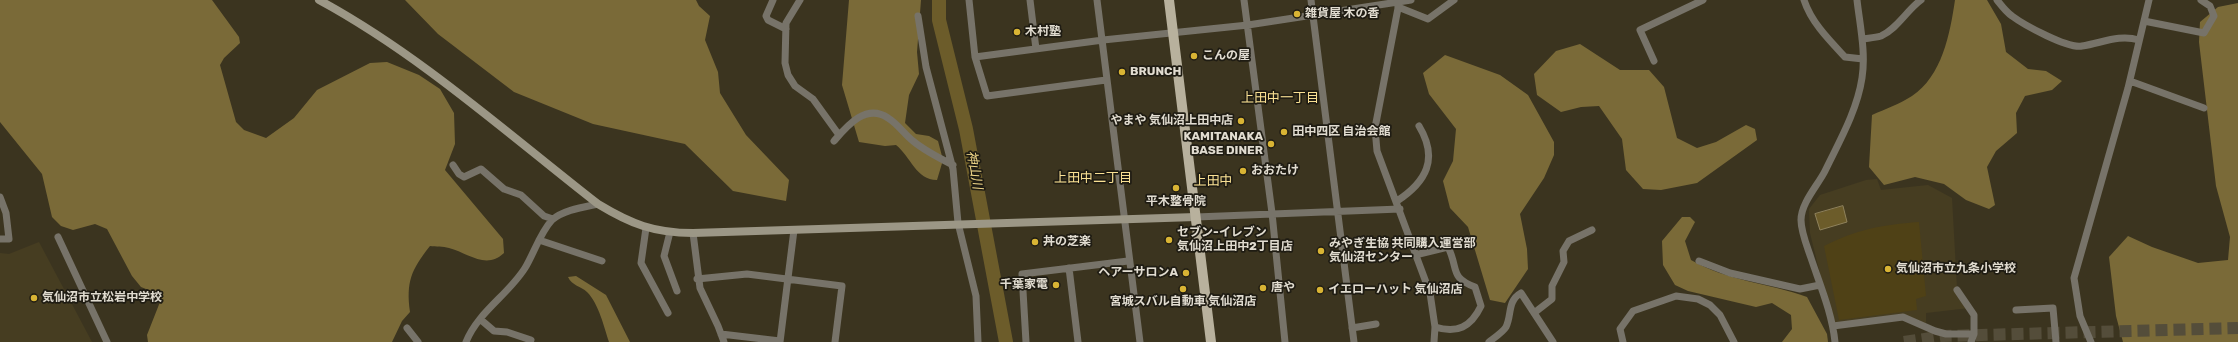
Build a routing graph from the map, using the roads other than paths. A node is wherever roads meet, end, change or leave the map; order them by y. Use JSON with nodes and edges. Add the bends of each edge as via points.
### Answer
{"nodes":[{"id":1,"x":319,"y":0,"type":"edge"},
{"id":2,"x":773,"y":0,"type":"edge"},
{"id":3,"x":800,"y":0,"type":"edge"},
{"id":4,"x":969,"y":0,"type":"edge"},
{"id":5,"x":1030,"y":0,"type":"edge"},
{"id":6,"x":1097,"y":0,"type":"edge"},
{"id":7,"x":1169,"y":0,"type":"edge"},
{"id":8,"x":1244,"y":0,"type":"edge"},
{"id":9,"x":1311,"y":0,"type":"edge"},
{"id":10,"x":1411,"y":0,"type":"edge"},
{"id":11,"x":1454,"y":0,"type":"edge"},
{"id":12,"x":1703,"y":0,"type":"edge"},
{"id":13,"x":1804,"y":0,"type":"edge"},
{"id":14,"x":1857,"y":0,"type":"edge"},
{"id":15,"x":1921,"y":0,"type":"edge"},
{"id":16,"x":1997,"y":0,"type":"edge"},
{"id":17,"x":2148,"y":0,"type":"edge"},
{"id":18,"x":2201,"y":0,"type":"edge"},
{"id":19,"x":1398,"y":3,"type":"edge"},
{"id":20,"x":1313,"y":15,"type":"junction"},
{"id":21,"x":918,"y":16,"type":"dead end"},
{"id":22,"x":2144,"y":21,"type":"junction"},
{"id":23,"x":1248,"y":25,"type":"junction"},
{"id":24,"x":786,"y":29,"type":"junction"},
{"id":25,"x":1174,"y":34,"type":"junction"},
{"id":26,"x":1862,"y":39,"type":"junction"},
{"id":27,"x":1102,"y":40,"type":"junction"},
{"id":28,"x":2139,"y":40,"type":"junction"},
{"id":29,"x":1036,"y":49,"type":"junction"},
{"id":30,"x":975,"y":57,"type":"junction"},
{"id":31,"x":1863,"y":59,"type":"junction"},
{"id":32,"x":1654,"y":61,"type":"dead end"},
{"id":33,"x":1106,"y":80,"type":"junction"},
{"id":34,"x":2130,"y":81,"type":"junction"},
{"id":35,"x":2204,"y":108,"type":"dead end"},
{"id":36,"x":1420,"y":126,"type":"dead end"},
{"id":37,"x":453,"y":165,"type":"dead end"},
{"id":38,"x":953,"y":165,"type":"junction"},
{"id":39,"x":0,"y":197,"type":"edge"},
{"id":40,"x":1397,"y":201,"type":"junction"},
{"id":41,"x":598,"y":204,"type":"junction"},
{"id":42,"x":1400,"y":209,"type":"junction"},
{"id":43,"x":1338,"y":211,"type":"junction"},
{"id":44,"x":1272,"y":213,"type":"junction"},
{"id":45,"x":1196,"y":217,"type":"junction"},
{"id":46,"x":1123,"y":218,"type":"junction"},
{"id":47,"x":553,"y":219,"type":"junction"},
{"id":48,"x":959,"y":223,"type":"junction"},
{"id":49,"x":646,"y":228,"type":"junction"},
{"id":50,"x":794,"y":230,"type":"junction"},
{"id":51,"x":1592,"y":230,"type":"dead end"},
{"id":52,"x":670,"y":232,"type":"junction"},
{"id":53,"x":693,"y":233,"type":"junction"},
{"id":54,"x":58,"y":237,"type":"dead end"},
{"id":55,"x":0,"y":238,"type":"edge"},
{"id":56,"x":539,"y":240,"type":"junction"},
{"id":57,"x":1415,"y":255,"type":"junction"},
{"id":58,"x":602,"y":261,"type":"dead end"},
{"id":59,"x":1128,"y":261,"type":"junction"},
{"id":60,"x":1699,"y":261,"type":"dead end"},
{"id":61,"x":1069,"y":268,"type":"junction"},
{"id":62,"x":697,"y":279,"type":"junction"},
{"id":63,"x":788,"y":279,"type":"junction"},
{"id":64,"x":1820,"y":285,"type":"junction"},
{"id":65,"x":1957,"y":290,"type":"dead end"},
{"id":66,"x":677,"y":291,"type":"dead end"},
{"id":67,"x":2016,"y":310,"type":"dead end"},
{"id":68,"x":668,"y":313,"type":"dead end"},
{"id":69,"x":1534,"y":313,"type":"junction"},
{"id":70,"x":480,"y":319,"type":"junction"},
{"id":71,"x":1376,"y":324,"type":"dead end"},
{"id":72,"x":1833,"y":326,"type":"junction"},
{"id":73,"x":1435,"y":327,"type":"junction"},
{"id":74,"x":407,"y":328,"type":"dead end"},
{"id":75,"x":1352,"y":328,"type":"junction"},
{"id":76,"x":721,"y":334,"type":"junction"},
{"id":77,"x":1974,"y":334,"type":"junction"},
{"id":78,"x":531,"y":340,"type":"dead end"},
{"id":79,"x":106,"y":342,"type":"edge"},
{"id":80,"x":418,"y":342,"type":"edge"},
{"id":81,"x":466,"y":342,"type":"edge"},
{"id":82,"x":724,"y":342,"type":"edge"},
{"id":83,"x":780,"y":342,"type":"edge"},
{"id":84,"x":835,"y":342,"type":"edge"},
{"id":85,"x":978,"y":342,"type":"edge"},
{"id":86,"x":1026,"y":342,"type":"edge"},
{"id":87,"x":1078,"y":342,"type":"edge"},
{"id":88,"x":1140,"y":342,"type":"edge"},
{"id":89,"x":1211,"y":342,"type":"edge"},
{"id":90,"x":1285,"y":342,"type":"edge"},
{"id":91,"x":1354,"y":342,"type":"edge"},
{"id":92,"x":1434,"y":342,"type":"edge"},
{"id":93,"x":1489,"y":342,"type":"edge"},
{"id":94,"x":1553,"y":342,"type":"edge"},
{"id":95,"x":1623,"y":342,"type":"edge"},
{"id":96,"x":1734,"y":342,"type":"edge"},
{"id":97,"x":1835,"y":342,"type":"edge"},
{"id":98,"x":1971,"y":342,"type":"edge"},
{"id":99,"x":2056,"y":342,"type":"edge"},
{"id":100,"x":2090,"y":342,"type":"edge"}],
"edges":[{"from":1,"to":41,"type":"street","via":[[377,34],[416,62]]},
{"from":2,"to":24,"type":"street","via":[[766,16],[768,20]]},
{"from":3,"to":24,"type":"street","via":[[786,23]]},
{"from":4,"to":30,"type":"street"},
{"from":5,"to":29,"type":"street"},
{"from":6,"to":27,"type":"street"},
{"from":7,"to":25,"type":"main road"},
{"from":8,"to":23,"type":"street"},
{"from":9,"to":20,"type":"street"},
{"from":10,"to":19,"type":"street"},
{"from":11,"to":19,"type":"street","via":[[1428,19]]},
{"from":12,"to":32,"type":"street","via":[[1640,30]]},
{"from":13,"to":31,"type":"street","via":[[1818,27],[1844,57]]},
{"from":14,"to":26,"type":"street"},
{"from":15,"to":26,"type":"street","via":[[1910,8],[1897,24],[1880,36]]},
{"from":16,"to":28,"type":"street","via":[[2011,16],[2064,44],[2080,47],[2107,39],[2130,37]]},
{"from":17,"to":22,"type":"street"},
{"from":18,"to":22,"type":"street","via":[[2210,6],[2214,16],[2204,33]]},
{"from":19,"to":20,"type":"street"},
{"from":19,"to":40,"type":"street","via":[[1375,128],[1377,151]]},
{"from":20,"to":23,"type":"street"},
{"from":20,"to":43,"type":"street"},
{"from":21,"to":38,"type":"street","via":[[926,67]]},
{"from":22,"to":28,"type":"street"},
{"from":23,"to":25,"type":"street"},
{"from":23,"to":44,"type":"street"},
{"from":24,"to":38,"type":"street","via":[[785,63],[788,75],[795,86],[817,104],[836,138],[856,118],[865,114],[878,114],[887,117],[912,141]]},
{"from":25,"to":27,"type":"street"},
{"from":25,"to":45,"type":"main road"},
{"from":26,"to":31,"type":"street"},
{"from":27,"to":29,"type":"street"},
{"from":27,"to":33,"type":"street"},
{"from":28,"to":34,"type":"street"},
{"from":29,"to":30,"type":"street"},
{"from":30,"to":33,"type":"street","via":[[987,96]]},
{"from":31,"to":64,"type":"street","via":[[1862,78],[1854,110],[1819,183],[1805,206],[1801,219]]},
{"from":33,"to":46,"type":"street"},
{"from":34,"to":35,"type":"street"},
{"from":34,"to":100,"type":"street","via":[[2074,278],[2080,316]]},
{"from":36,"to":40,"type":"street","via":[[1429,152],[1428,169],[1412,192]]},
{"from":37,"to":47,"type":"street","via":[[464,177],[481,169],[504,189],[521,196],[544,216]]},
{"from":38,"to":48,"type":"street"},
{"from":39,"to":55,"type":"street","via":[[6,213],[9,239]]},
{"from":40,"to":42,"type":"street"},
{"from":41,"to":47,"type":"street","via":[[566,212]]},
{"from":41,"to":49,"type":"street"},
{"from":42,"to":43,"type":"street"},
{"from":42,"to":57,"type":"street"},
{"from":43,"to":44,"type":"street"},
{"from":43,"to":75,"type":"street"},
{"from":44,"to":45,"type":"street"},
{"from":44,"to":90,"type":"street"},
{"from":45,"to":46,"type":"street"},
{"from":45,"to":89,"type":"main road"},
{"from":46,"to":48,"type":"street"},
{"from":46,"to":59,"type":"street"},
{"from":47,"to":56,"type":"street"},
{"from":48,"to":50,"type":"street"},
{"from":48,"to":85,"type":"street","via":[[976,296]]},
{"from":49,"to":52,"type":"street"},
{"from":49,"to":68,"type":"street","via":[[641,263]]},
{"from":50,"to":53,"type":"street"},
{"from":50,"to":63,"type":"street"},
{"from":51,"to":69,"type":"street","via":[[1569,241],[1563,251],[1564,262],[1552,286],[1552,299]]},
{"from":52,"to":53,"type":"street"},
{"from":52,"to":66,"type":"street","via":[[664,256]]},
{"from":53,"to":62,"type":"street"},
{"from":54,"to":79,"type":"street"},
{"from":56,"to":58,"type":"street"},
{"from":56,"to":70,"type":"street","via":[[524,269]]},
{"from":57,"to":73,"type":"street","via":[[1430,293]]},
{"from":57,"to":73,"type":"street","via":[[1448,247],[1455,261],[1456,275],[1461,282],[1475,287],[1481,306],[1476,317],[1459,330],[1448,331]]},
{"from":59,"to":61,"type":"street"},
{"from":59,"to":88,"type":"street"},
{"from":60,"to":64,"type":"street","via":[[1730,273],[1800,289]]},
{"from":61,"to":86,"type":"street","via":[[1022,274]]},
{"from":61,"to":87,"type":"street"},
{"from":62,"to":63,"type":"street","via":[[747,274]]},
{"from":62,"to":76,"type":"street","via":[[703,298]]},
{"from":63,"to":83,"type":"street"},
{"from":63,"to":84,"type":"street","via":[[842,286]]},
{"from":64,"to":72,"type":"street"},
{"from":65,"to":77,"type":"street","via":[[1974,315]]},
{"from":67,"to":99,"type":"street","via":[[2053,308]]},
{"from":69,"to":93,"type":"street","via":[[1521,293],[1516,296],[1510,308],[1506,327]]},
{"from":69,"to":94,"type":"street"},
{"from":70,"to":78,"type":"street","via":[[494,331],[507,332]]},
{"from":70,"to":81,"type":"street"},
{"from":71,"to":75,"type":"street"},
{"from":72,"to":77,"type":"street","via":[[1903,318],[1934,332]]},
{"from":72,"to":97,"type":"street"},
{"from":73,"to":92,"type":"street"},
{"from":74,"to":80,"type":"street"},
{"from":75,"to":91,"type":"street"},
{"from":76,"to":82,"type":"street"},
{"from":76,"to":83,"type":"street"},
{"from":77,"to":98,"type":"street"},
{"from":95,"to":96,"type":"street","via":[[1620,329],[1633,311],[1676,296],[1698,299],[1710,305],[1720,315]]}]}
